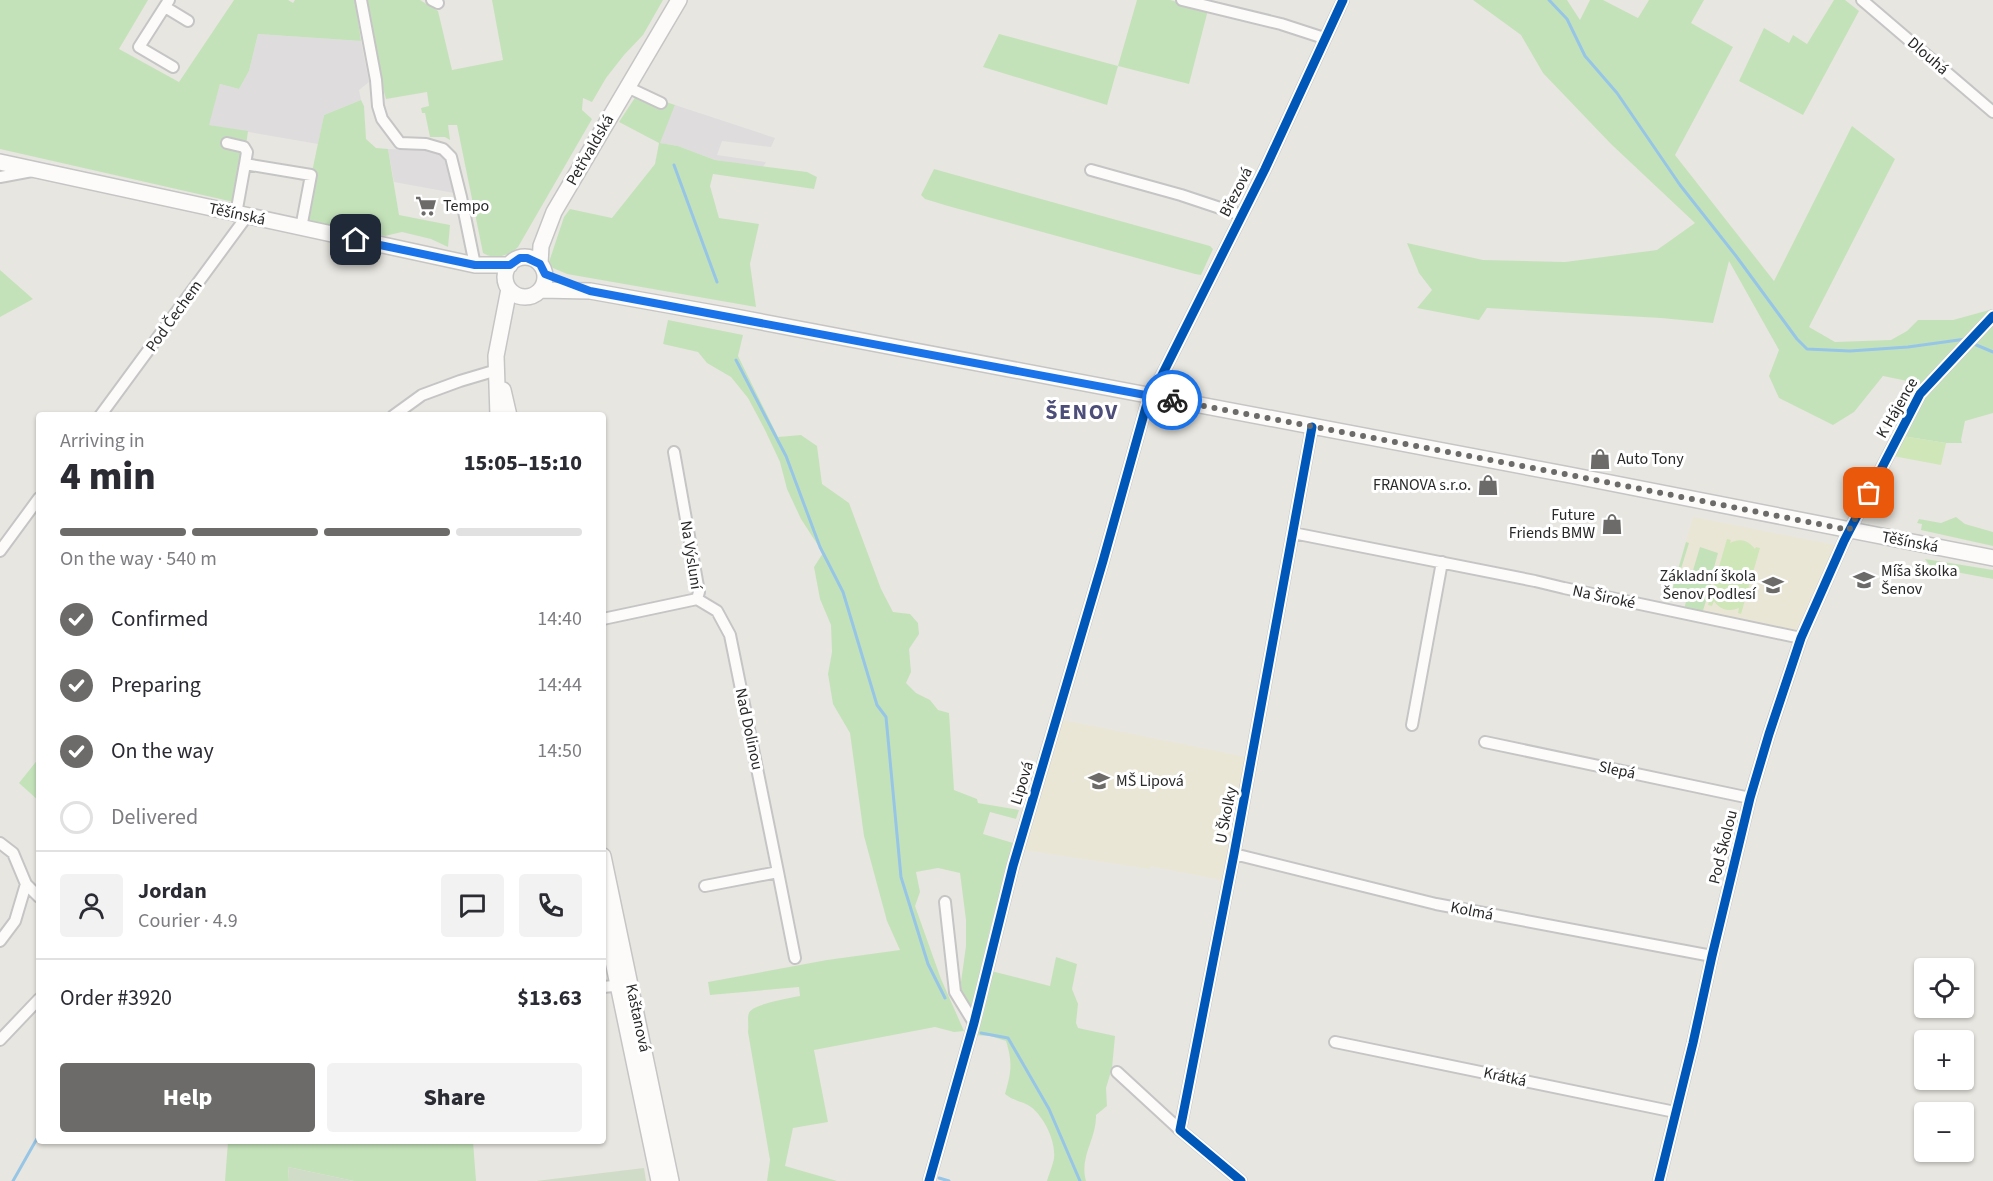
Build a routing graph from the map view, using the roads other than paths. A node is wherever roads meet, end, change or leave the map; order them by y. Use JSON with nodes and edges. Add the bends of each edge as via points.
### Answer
{"nodes":[{"id":1,"x":361,"y":0,"type":"edge"},
{"id":2,"x":679,"y":0,"type":"edge"},
{"id":3,"x":1182,"y":0,"type":"edge"},
{"id":4,"x":1343,"y":0,"type":"edge"},
{"id":5,"x":1862,"y":0,"type":"edge"},
{"id":6,"x":167,"y":4,"type":"edge"},
{"id":7,"x":188,"y":21,"type":"dead end"},
{"id":8,"x":1324,"y":38,"type":"junction"},
{"id":9,"x":172,"y":67,"type":"dead end"},
{"id":10,"x":627,"y":87,"type":"junction"},
{"id":11,"x":661,"y":103,"type":"dead end"},
{"id":12,"x":1993,"y":112,"type":"edge"},
{"id":13,"x":226,"y":143,"type":"dead end"},
{"id":14,"x":0,"y":162,"type":"edge"},
{"id":15,"x":245,"y":164,"type":"junction"},
{"id":16,"x":39,"y":170,"type":"junction"},
{"id":17,"x":1091,"y":170,"type":"dead end"},
{"id":18,"x":0,"y":177,"type":"edge"},
{"id":19,"x":554,"y":212,"type":"junction"},
{"id":20,"x":241,"y":215,"type":"junction"},
{"id":21,"x":1241,"y":215,"type":"junction"},
{"id":22,"x":300,"y":228,"type":"junction"},
{"id":23,"x":515,"y":262,"type":"junction"},
{"id":24,"x":475,"y":265,"type":"junction"},
{"id":25,"x":542,"y":269,"type":"junction"},
{"id":26,"x":508,"y":285,"type":"junction"},
{"id":27,"x":590,"y":291,"type":"junction"},
{"id":28,"x":534,"y":293,"type":"junction"},
{"id":29,"x":1993,"y":316,"type":"edge"},
{"id":30,"x":502,"y":326,"type":"junction"},
{"id":31,"x":497,"y":370,"type":"junction"},
{"id":32,"x":1151,"y":396,"type":"junction"},
{"id":33,"x":103,"y":412,"type":"edge"},
{"id":34,"x":399,"y":412,"type":"edge"},
{"id":35,"x":498,"y":412,"type":"edge"},
{"id":36,"x":508,"y":412,"type":"edge"},
{"id":37,"x":1312,"y":427,"type":"junction"},
{"id":38,"x":674,"y":452,"type":"dead end"},
{"id":39,"x":36,"y":502,"type":"edge"},
{"id":40,"x":1849,"y":530,"type":"junction"},
{"id":41,"x":1293,"y":533,"type":"junction"},
{"id":42,"x":0,"y":551,"type":"edge"},
{"id":43,"x":1993,"y":558,"type":"edge"},
{"id":44,"x":1442,"y":562,"type":"junction"},
{"id":45,"x":697,"y":599,"type":"junction"},
{"id":46,"x":606,"y":618,"type":"edge"},
{"id":47,"x":1801,"y":638,"type":"junction"},
{"id":48,"x":1412,"y":725,"type":"dead end"},
{"id":49,"x":1485,"y":742,"type":"dead end"},
{"id":50,"x":1750,"y":798,"type":"junction"},
{"id":51,"x":0,"y":843,"type":"edge"},
{"id":52,"x":1234,"y":854,"type":"junction"},
{"id":53,"x":778,"y":872,"type":"junction"},
{"id":54,"x":26,"y":884,"type":"junction"},
{"id":55,"x":606,"y":884,"type":"edge"},
{"id":56,"x":705,"y":886,"type":"dead end"},
{"id":57,"x":36,"y":894,"type":"edge"},
{"id":58,"x":945,"y":902,"type":"dead end"},
{"id":59,"x":606,"y":929,"type":"edge"},
{"id":60,"x":0,"y":940,"type":"edge"},
{"id":61,"x":1712,"y":956,"type":"junction"},
{"id":62,"x":795,"y":958,"type":"dead end"},
{"id":63,"x":617,"y":986,"type":"edge"},
{"id":64,"x":36,"y":1002,"type":"edge"},
{"id":65,"x":974,"y":1023,"type":"junction"},
{"id":66,"x":0,"y":1040,"type":"edge"},
{"id":67,"x":1335,"y":1042,"type":"dead end"},
{"id":68,"x":1117,"y":1072,"type":"dead end"},
{"id":69,"x":1675,"y":1113,"type":"junction"},
{"id":70,"x":1180,"y":1130,"type":"junction"},
{"id":71,"x":659,"y":1181,"type":"edge"},
{"id":72,"x":671,"y":1181,"type":"edge"},
{"id":73,"x":929,"y":1181,"type":"edge"},
{"id":74,"x":1241,"y":1181,"type":"edge"},
{"id":75,"x":1659,"y":1181,"type":"edge"}],
"edges":[{"from":1,"to":24,"type":"street","via":[[382,119],[400,143],[426,144],[443,149],[451,157]]},
{"from":2,"to":10,"type":"main road","name":"Petřvaldská"},
{"from":3,"to":8,"type":"street"},
{"from":4,"to":8,"type":"street","name":"Březová"},
{"from":5,"to":12,"type":"street","name":"Dlouhá"},
{"from":6,"to":7,"type":"street"},
{"from":6,"to":9,"type":"street","via":[[139,47]]},
{"from":8,"to":21,"type":"street","name":"Březová"},
{"from":10,"to":11,"type":"street"},
{"from":10,"to":19,"type":"main road","name":"Petřvaldská"},
{"from":13,"to":15,"type":"street","via":[[244,147]]},
{"from":14,"to":16,"type":"main road","name":"Těšínská"},
{"from":15,"to":20,"type":"street"},
{"from":15,"to":22,"type":"street","via":[[311,175]]},
{"from":16,"to":18,"type":"street"},
{"from":16,"to":20,"type":"main road","name":"Těšínská"},
{"from":17,"to":21,"type":"street","name":"Březová"},
{"from":19,"to":23,"type":"main road","name":"Petřvaldská"},
{"from":19,"to":25,"type":"main road","name":"Petřvaldská","via":[[540,246]]},
{"from":20,"to":22,"type":"main road","name":"Těšínská"},
{"from":20,"to":33,"type":"street","name":"Pod Čechem"},
{"from":21,"to":32,"type":"street","name":"Březová"},
{"from":22,"to":24,"type":"main road","name":"Těšínská"},
{"from":23,"to":24,"type":"main road","name":"Těšínská"},
{"from":23,"to":25,"type":"main road","via":[[531,258]]},
{"from":23,"to":26,"type":"main road","via":[[506,272]]},
{"from":24,"to":26,"type":"main road","name":"Těšínská"},
{"from":25,"to":27,"type":"main road","name":"Těšínská"},
{"from":25,"to":28,"type":"main road","via":[[544,283]]},
{"from":26,"to":28,"type":"main road","via":[[517,296]]},
{"from":26,"to":30,"type":"main road"},
{"from":27,"to":28,"type":"main road","name":"Těšínská"},
{"from":27,"to":32,"type":"main road","name":"Těšínská"},
{"from":28,"to":30,"type":"main road"},
{"from":29,"to":40,"type":"street","name":"K Hájence","via":[[1920,393]]},
{"from":30,"to":31,"type":"main road"},
{"from":31,"to":34,"type":"street","via":[[422,395]]},
{"from":31,"to":35,"type":"main road"},
{"from":31,"to":36,"type":"main road"},
{"from":32,"to":37,"type":"main road","name":"Těšínská"},
{"from":32,"to":65,"type":"street","name":"Lipová","via":[[1013,866]]},
{"from":37,"to":40,"type":"main road","name":"Těšínská"},
{"from":37,"to":41,"type":"street","name":"U Školky"},
{"from":38,"to":45,"type":"street","name":"Na Výsluní","via":[[699,592]]},
{"from":39,"to":42,"type":"street"},
{"from":40,"to":43,"type":"main road","name":"Těšínská"},
{"from":40,"to":47,"type":"street","name":"Pod Školou"},
{"from":41,"to":44,"type":"street","name":"Na Široké"},
{"from":41,"to":52,"type":"street","name":"U Školky"},
{"from":44,"to":47,"type":"street","name":"Na Široké"},
{"from":44,"to":48,"type":"street"},
{"from":45,"to":46,"type":"street","name":"Na Výsluní"},
{"from":45,"to":53,"type":"street","name":"Nad Dolinou","via":[[717,611],[730,635]]},
{"from":47,"to":50,"type":"street","name":"Pod Školou"},
{"from":49,"to":50,"type":"street","name":"Slepá"},
{"from":50,"to":61,"type":"street","name":"Pod Školou"},
{"from":51,"to":54,"type":"street","via":[[13,853]]},
{"from":52,"to":61,"type":"street","name":"Kolmá","via":[[1436,904]]},
{"from":52,"to":70,"type":"street","name":"U Školky"},
{"from":53,"to":56,"type":"street"},
{"from":53,"to":62,"type":"street","name":"Nad Dolinou"},
{"from":54,"to":57,"type":"street"},
{"from":54,"to":60,"type":"street","via":[[15,921]]},
{"from":55,"to":63,"type":"main road","name":"Kaštanová"},
{"from":58,"to":65,"type":"street","via":[[955,992]]},
{"from":59,"to":63,"type":"main road","name":"Kaštanová"},
{"from":61,"to":69,"type":"street","name":"Pod Školou"},
{"from":63,"to":71,"type":"main road","name":"Kaštanová"},
{"from":63,"to":72,"type":"main road","name":"Kaštanová"},
{"from":64,"to":66,"type":"street"},
{"from":65,"to":73,"type":"street","name":"Lipová"},
{"from":67,"to":69,"type":"street","name":"Krátká"},
{"from":68,"to":70,"type":"street"},
{"from":69,"to":75,"type":"street","name":"Pod Školou"},
{"from":70,"to":74,"type":"street"}]}
